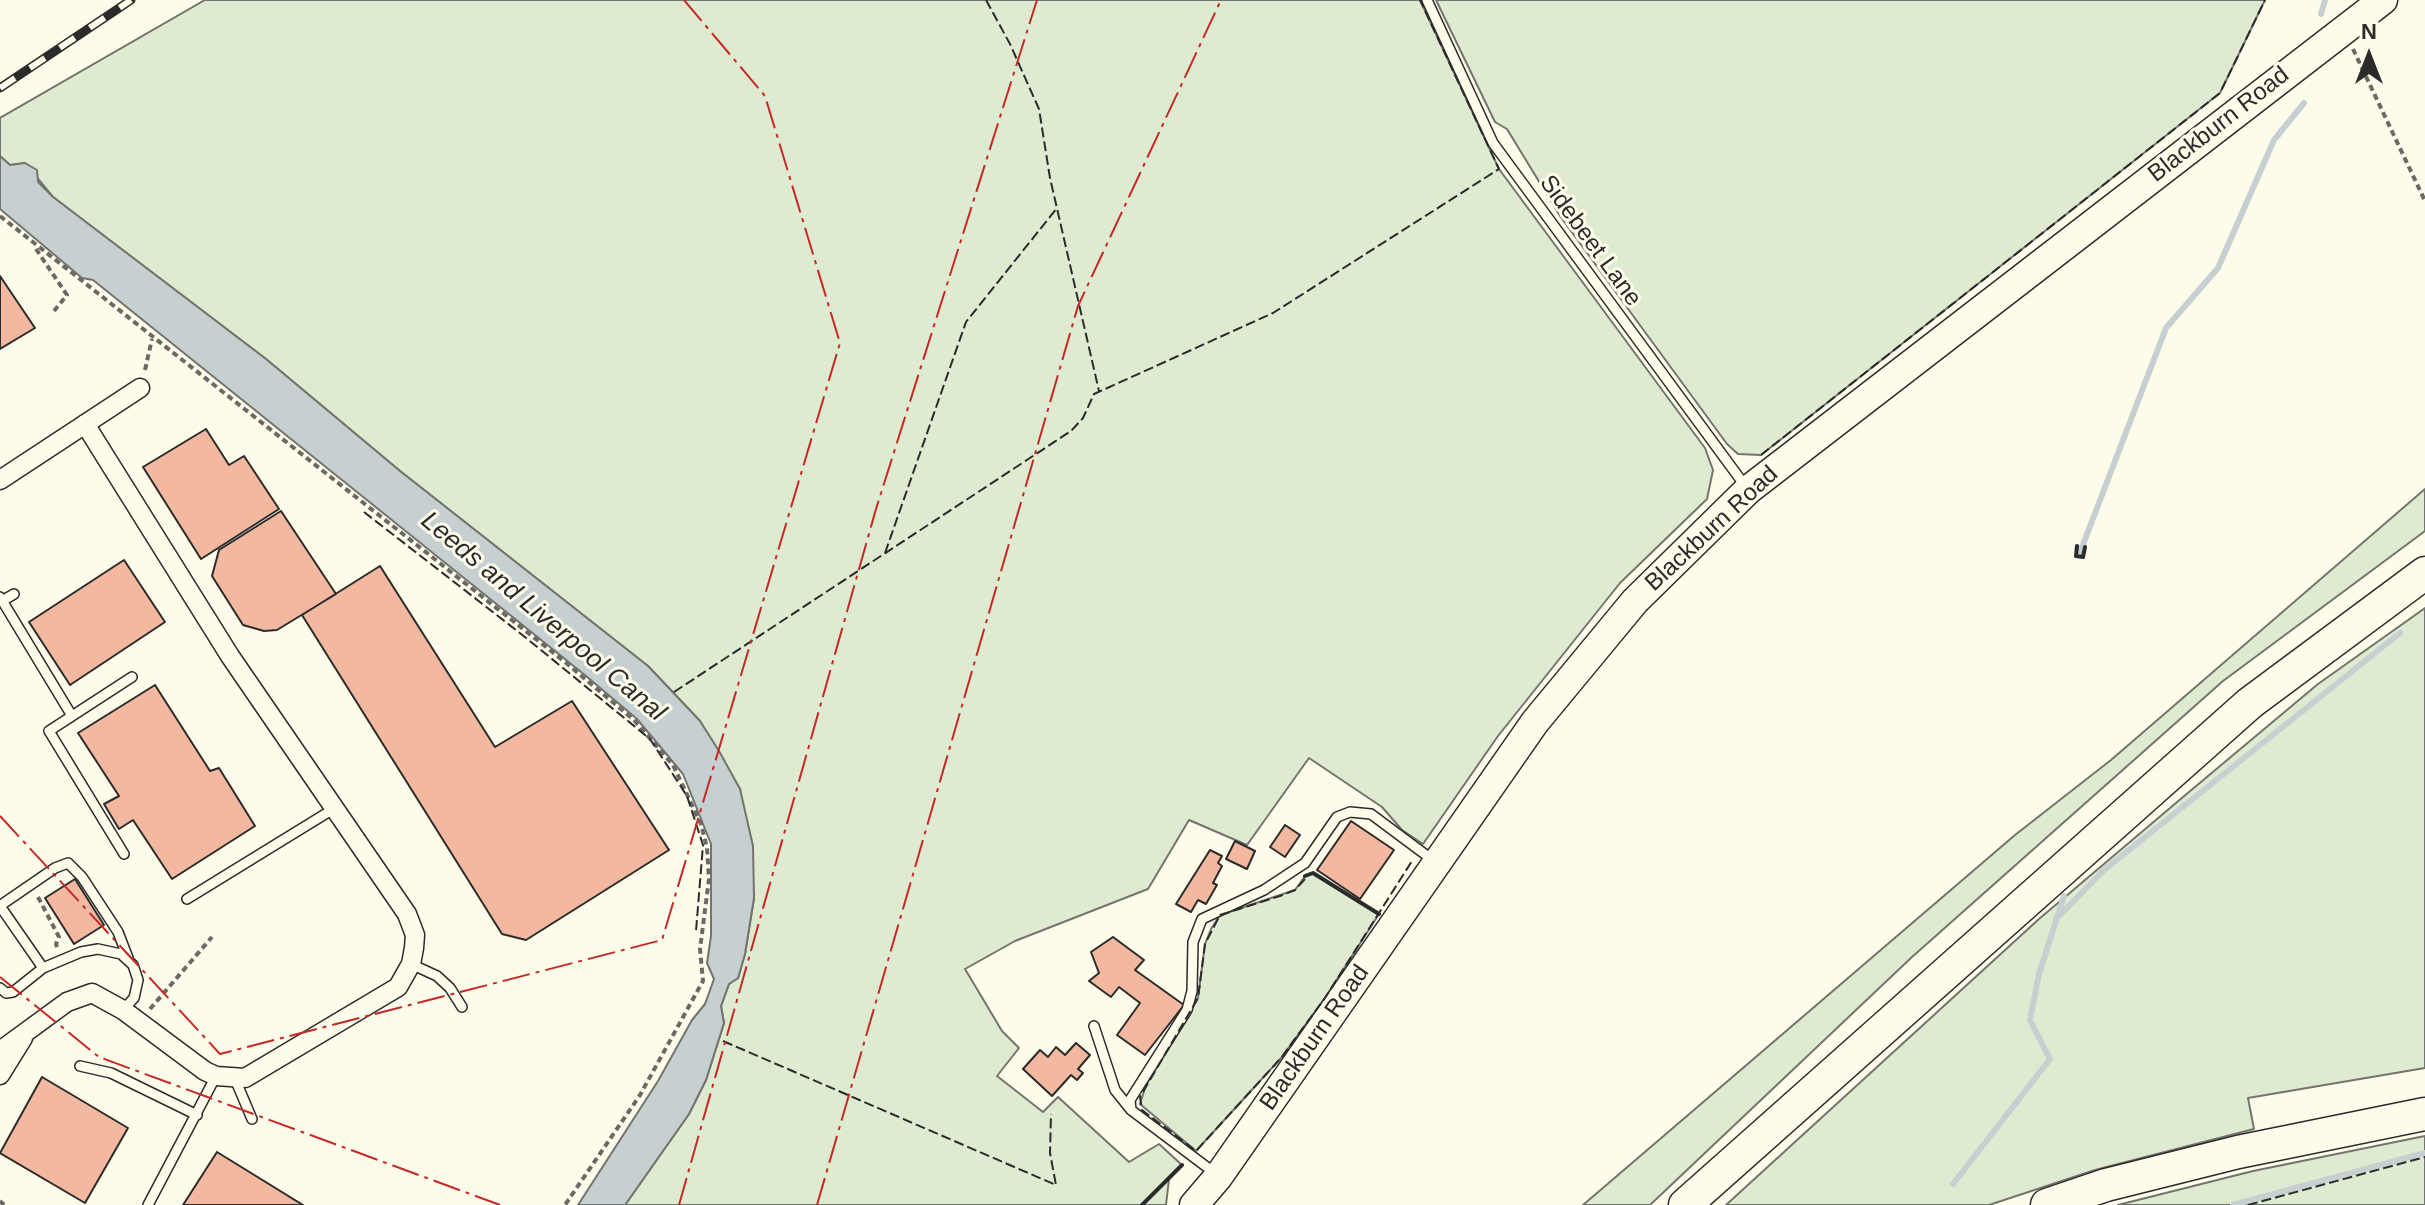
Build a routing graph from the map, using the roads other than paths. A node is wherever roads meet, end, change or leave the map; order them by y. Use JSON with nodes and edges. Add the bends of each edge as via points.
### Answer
{"nodes":[{"id":1,"x":1427,"y":0,"type":"edge"},
{"id":2,"x":2383,"y":0,"type":"edge"},
{"id":3,"x":140,"y":388,"type":"road end"},
{"id":4,"x":85,"y":424,"type":"junction"},
{"id":5,"x":0,"y":480,"type":"edge"},
{"id":6,"x":1748,"y":490,"type":"junction"},
{"id":7,"x":2425,"y":573,"type":"edge"},
{"id":8,"x":14,"y":594,"type":"dead end"},
{"id":9,"x":1,"y":599,"type":"edge"},
{"id":10,"x":132,"y":677,"type":"dead end"},
{"id":11,"x":72,"y":716,"type":"junction"},
{"id":12,"x":335,"y":808,"type":"junction"},
{"id":13,"x":124,"y":854,"type":"dead end"},
{"id":14,"x":1438,"y":864,"type":"junction"},
{"id":15,"x":187,"y":899,"type":"dead end"},
{"id":16,"x":1,"y":906,"type":"edge"},
{"id":17,"x":128,"y":958,"type":"junction"},
{"id":18,"x":411,"y":964,"type":"junction"},
{"id":19,"x":43,"y":968,"type":"junction"},
{"id":20,"x":0,"y":988,"type":"edge"},
{"id":21,"x":462,"y":1007,"type":"dead end"},
{"id":22,"x":123,"y":1010,"type":"junction"},
{"id":23,"x":1094,"y":1026,"type":"dead end"},
{"id":24,"x":25,"y":1035,"type":"junction"},
{"id":25,"x":0,"y":1051,"type":"edge"},
{"id":26,"x":80,"y":1066,"type":"dead end"},
{"id":27,"x":0,"y":1075,"type":"edge"},
{"id":28,"x":219,"y":1076,"type":"junction"},
{"id":29,"x":1131,"y":1110,"type":"junction"},
{"id":30,"x":2425,"y":1114,"type":"edge"},
{"id":31,"x":197,"y":1115,"type":"junction"},
{"id":32,"x":252,"y":1119,"type":"dead end"},
{"id":33,"x":1218,"y":1177,"type":"junction"},
{"id":34,"x":148,"y":1205,"type":"edge"},
{"id":35,"x":1194,"y":1205,"type":"edge"},
{"id":36,"x":1685,"y":1205,"type":"edge"},
{"id":37,"x":2047,"y":1205,"type":"edge"}],
"edges":[{"from":1,"to":6,"type":"lane","name":"Sidebeet Lane","via":[[1493,143]]},
{"from":2,"to":6,"type":"main road","name":"Blackburn Road"},
{"from":3,"to":4,"type":"street"},
{"from":4,"to":5,"type":"street"},
{"from":4,"to":12,"type":"street","via":[[230,656]]},
{"from":6,"to":14,"type":"main road","name":"Blackburn Road","via":[[1635,601],[1555,697]]},
{"from":7,"to":36,"type":"highway","via":[[2250,703]]},
{"from":8,"to":9,"type":"lane"},
{"from":9,"to":11,"type":"lane"},
{"from":10,"to":11,"type":"lane"},
{"from":11,"to":13,"type":"lane","via":[[49,731]]},
{"from":12,"to":15,"type":"lane"},
{"from":12,"to":18,"type":"street","via":[[407,914],[415,935]]},
{"from":14,"to":29,"type":"lane","via":[[1371,814],[1350,812],[1337,817],[1305,863],[1264,890],[1202,919],[1193,942],[1187,1010],[1141,1079],[1130,1100]]},
{"from":14,"to":33,"type":"main road","name":"Blackburn Road"},
{"from":16,"to":17,"type":"lane","via":[[68,863],[118,932]]},
{"from":16,"to":19,"type":"lane"},
{"from":17,"to":19,"type":"lane","via":[[98,949]]},
{"from":17,"to":22,"type":"lane","via":[[138,988]]},
{"from":18,"to":21,"type":"lane","via":[[437,976]]},
{"from":18,"to":28,"type":"street","via":[[398,987],[272,1066]]},
{"from":19,"to":20,"type":"lane","via":[[13,992]]},
{"from":22,"to":24,"type":"street","via":[[92,993]]},
{"from":22,"to":28,"type":"street"},
{"from":23,"to":29,"type":"lane","via":[[1115,1090]]},
{"from":24,"to":25,"type":"street"},
{"from":24,"to":27,"type":"street"},
{"from":26,"to":31,"type":"lane","via":[[111,1073]]},
{"from":28,"to":31,"type":"lane"},
{"from":28,"to":32,"type":"lane"},
{"from":29,"to":33,"type":"lane"},
{"from":30,"to":37,"type":"highway","via":[[2238,1152]]},
{"from":31,"to":34,"type":"lane"},
{"from":33,"to":35,"type":"main road","name":"Blackburn Road"}]}
